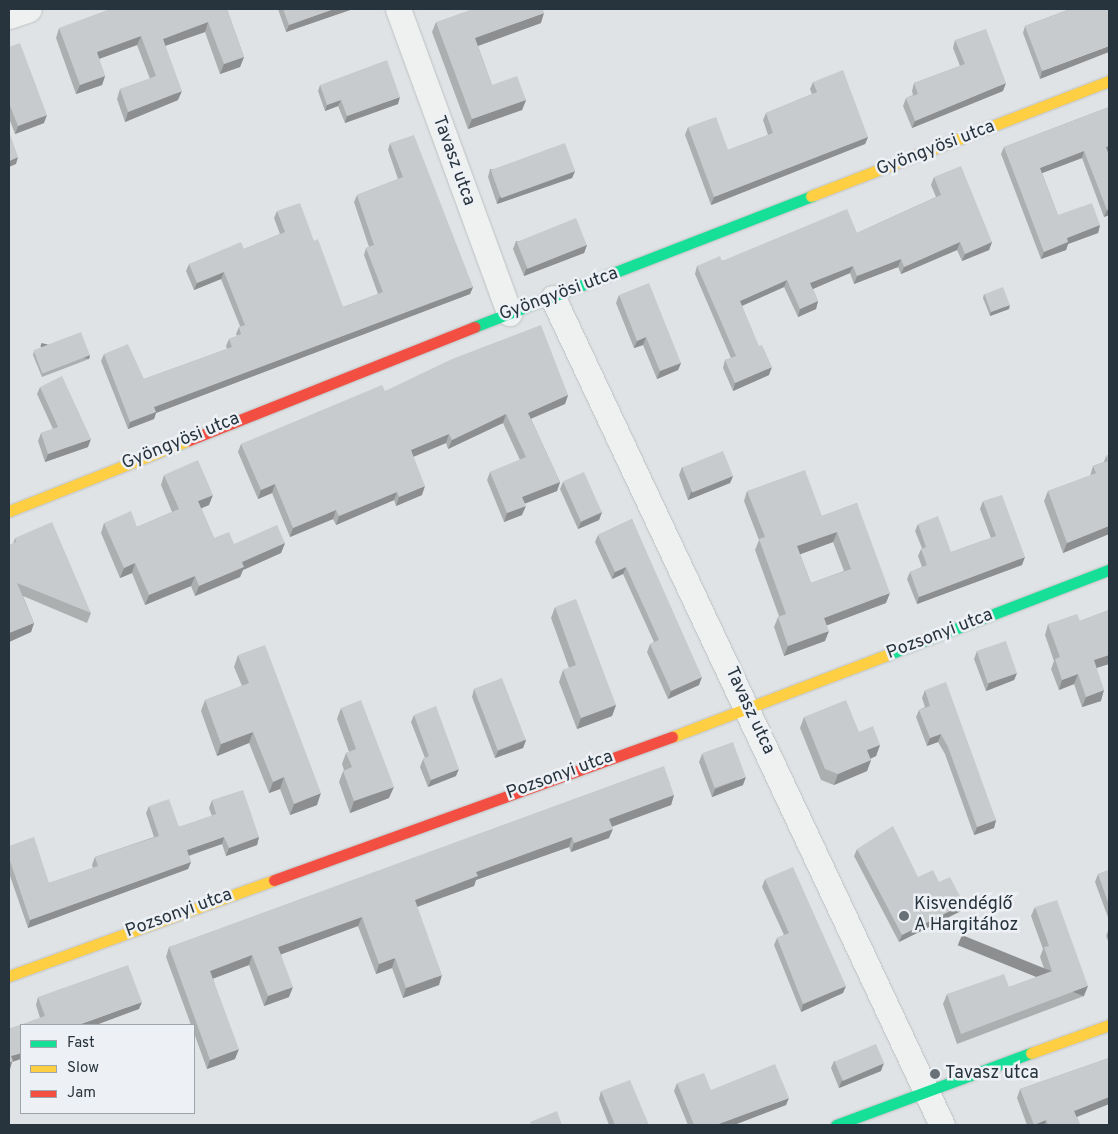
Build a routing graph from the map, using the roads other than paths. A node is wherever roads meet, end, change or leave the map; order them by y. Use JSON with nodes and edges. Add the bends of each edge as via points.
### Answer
{"nodes":[{"id":1,"x":29,"y":9,"type":"edge"},
{"id":2,"x":398,"y":9,"type":"edge"},
{"id":3,"x":9,"y":16,"type":"edge"},
{"id":4,"x":1109,"y":81,"type":"edge"},
{"id":5,"x":553,"y":298,"type":"junction"},
{"id":6,"x":509,"y":313,"type":"junction"},
{"id":7,"x":9,"y":511,"type":"edge"},
{"id":8,"x":1109,"y":570,"type":"edge"},
{"id":9,"x":748,"y":709,"type":"junction"},
{"id":10,"x":9,"y":976,"type":"edge"},
{"id":11,"x":1109,"y":1025,"type":"edge"},
{"id":12,"x":925,"y":1093,"type":"junction"},
{"id":13,"x":836,"y":1125,"type":"edge"},
{"id":14,"x":942,"y":1125,"type":"edge"}],
"edges":[{"from":1,"to":3,"type":"street"},
{"from":2,"to":6,"type":"street","name":"Tavasz utca"},
{"from":4,"to":5,"type":"street","name":"Gyöngyösi utca"},
{"from":5,"to":6,"type":"street","name":"Gyöngyösi utca"},
{"from":5,"to":9,"type":"street","name":"Tavasz utca"},
{"from":6,"to":7,"type":"street","name":"Gyöngyösi utca"},
{"from":8,"to":9,"type":"street","name":"Pozsonyi utca"},
{"from":9,"to":10,"type":"street","name":"Pozsonyi utca"},
{"from":9,"to":12,"type":"street","name":"Tavasz utca"},
{"from":11,"to":12,"type":"street"},
{"from":12,"to":13,"type":"street"},
{"from":12,"to":14,"type":"street","name":"Tavasz utca"}]}
